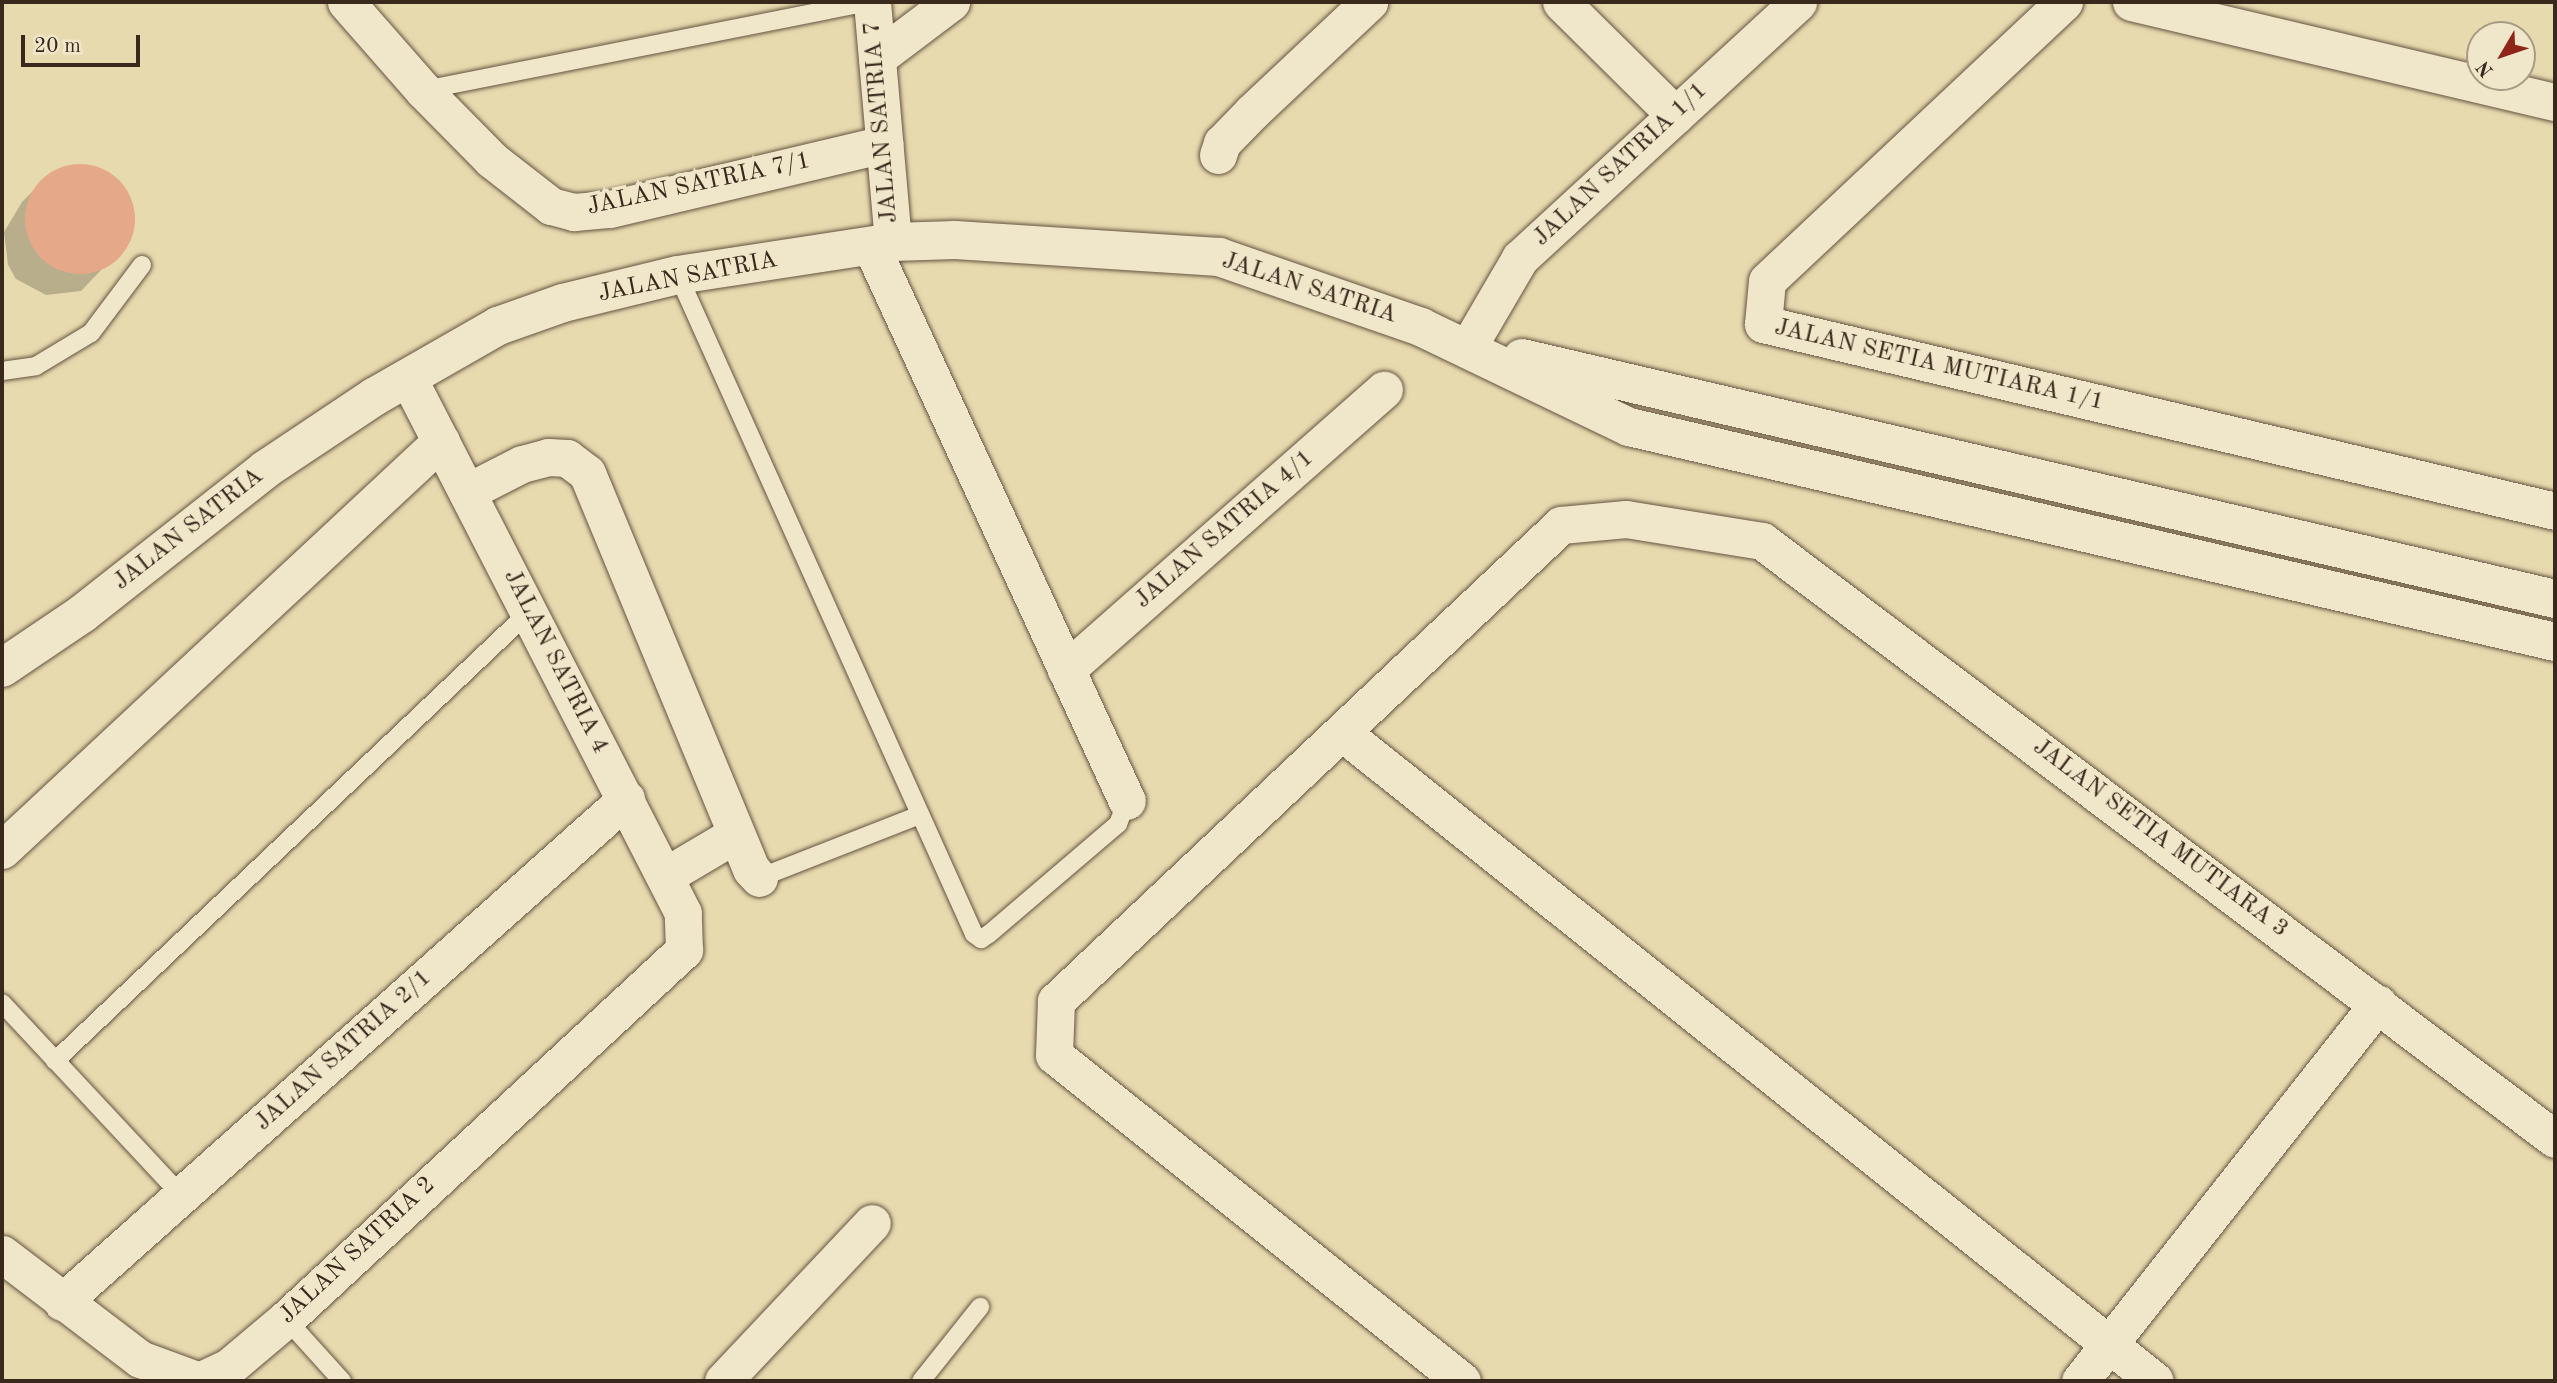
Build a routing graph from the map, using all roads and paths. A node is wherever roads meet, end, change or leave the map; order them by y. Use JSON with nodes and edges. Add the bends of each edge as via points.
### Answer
{"nodes":[{"id":1,"x":346,"y":2,"type":"edge"},
{"id":2,"x":871,"y":2,"type":"edge"},
{"id":3,"x":951,"y":2,"type":"edge"},
{"id":4,"x":1369,"y":2,"type":"edge"},
{"id":5,"x":1798,"y":2,"type":"edge"},
{"id":6,"x":2064,"y":2,"type":"edge"},
{"id":7,"x":2131,"y":2,"type":"edge"},
{"id":8,"x":1569,"y":4,"type":"edge"},
{"id":9,"x":877,"y":58,"type":"junction"},
{"id":10,"x":423,"y":90,"type":"junction"},
{"id":11,"x":2555,"y":102,"type":"edge"},
{"id":12,"x":1675,"y":116,"type":"junction"},
{"id":13,"x":884,"y":144,"type":"junction"},
{"id":14,"x":1218,"y":155,"type":"dead end"},
{"id":15,"x":882,"y":244,"type":"junction"},
{"id":16,"x":142,"y":265,"type":"dead end"},
{"id":17,"x":678,"y":275,"type":"junction"},
{"id":18,"x":1468,"y":347,"type":"junction"},
{"id":19,"x":2,"y":371,"type":"edge"},
{"id":20,"x":408,"y":378,"type":"junction"},
{"id":21,"x":1384,"y":390,"type":"dead end"},
{"id":22,"x":441,"y":441,"type":"junction"},
{"id":23,"x":467,"y":492,"type":"junction"},
{"id":24,"x":2555,"y":511,"type":"edge"},
{"id":25,"x":2555,"y":599,"type":"edge"},
{"id":26,"x":529,"y":612,"type":"junction"},
{"id":27,"x":2555,"y":642,"type":"edge"},
{"id":28,"x":3,"y":665,"type":"edge"},
{"id":29,"x":1066,"y":670,"type":"junction"},
{"id":30,"x":1344,"y":734,"type":"junction"},
{"id":31,"x":626,"y":799,"type":"junction"},
{"id":32,"x":1126,"y":801,"type":"joint"},
{"id":33,"x":920,"y":815,"type":"junction"},
{"id":34,"x":736,"y":834,"type":"junction"},
{"id":35,"x":2,"y":850,"type":"edge"},
{"id":36,"x":665,"y":876,"type":"junction"},
{"id":37,"x":760,"y":878,"type":"joint"},
{"id":38,"x":684,"y":950,"type":"joint"},
{"id":39,"x":2,"y":1003,"type":"edge"},
{"id":40,"x":2378,"y":1003,"type":"junction"},
{"id":41,"x":55,"y":1061,"type":"junction"},
{"id":42,"x":2555,"y":1139,"type":"edge"},
{"id":43,"x":182,"y":1196,"type":"junction"},
{"id":44,"x":872,"y":1223,"type":"dead end"},
{"id":45,"x":2,"y":1254,"type":"edge"},
{"id":46,"x":62,"y":1301,"type":"junction"},
{"id":47,"x":980,"y":1307,"type":"dead end"},
{"id":48,"x":286,"y":1319,"type":"junction"},
{"id":49,"x":2110,"y":1345,"type":"junction"},
{"id":50,"x":342,"y":1381,"type":"edge"},
{"id":51,"x":723,"y":1381,"type":"edge"},
{"id":52,"x":921,"y":1381,"type":"edge"},
{"id":53,"x":1462,"y":1381,"type":"edge"},
{"id":54,"x":2080,"y":1381,"type":"edge"},
{"id":55,"x":2155,"y":1381,"type":"edge"}],
"edges":[{"from":1,"to":10,"type":"street","name":"JALAN SATRIA 7/1"},
{"from":2,"to":9,"type":"street","name":"JALAN SATRIA 7"},
{"from":2,"to":10,"type":"lane"},
{"from":3,"to":9,"type":"street"},
{"from":4,"to":14,"type":"street","via":[[1252,112],[1222,143]]},
{"from":5,"to":12,"type":"street","name":"JALAN SATRIA 1/1"},
{"from":6,"to":24,"type":"street","name":"JALAN SETIA MUTIARA 1/1","via":[[1766,281],[1763,324]]},
{"from":7,"to":11,"type":"street"},
{"from":8,"to":12,"type":"street"},
{"from":9,"to":13,"type":"street","name":"JALAN SATRIA 7"},
{"from":10,"to":13,"type":"street","name":"JALAN SATRIA 7/1","via":[[524,189],[551,206],[574,212],[610,209]]},
{"from":12,"to":18,"type":"street","name":"JALAN SATRIA 1/1","via":[[1520,258]]},
{"from":13,"to":15,"type":"street","name":"JALAN SATRIA 7"},
{"from":15,"to":17,"type":"street","name":"JALAN SATRIA"},
{"from":15,"to":18,"type":"street","name":"JALAN SATRIA","via":[[954,240],[1219,257],[1313,286]]},
{"from":15,"to":29,"type":"street"},
{"from":16,"to":19,"type":"lane","via":[[91,333],[36,366]]},
{"from":17,"to":20,"type":"street","name":"JALAN SATRIA","via":[[563,303],[498,327]]},
{"from":17,"to":33,"type":"lane"},
{"from":18,"to":25,"type":"street","via":[[1640,383]]},
{"from":18,"to":27,"type":"street","via":[[1629,427]]},
{"from":20,"to":22,"type":"street","name":"JALAN SATRIA 4"},
{"from":20,"to":28,"type":"street","name":"JALAN SATRIA","via":[[266,469],[82,614]]},
{"from":21,"to":29,"type":"street","name":"JALAN SATRIA 4/1"},
{"from":22,"to":23,"type":"street","name":"JALAN SATRIA 4"},
{"from":22,"to":35,"type":"street"},
{"from":23,"to":26,"type":"street","name":"JALAN SATRIA 4"},
{"from":23,"to":34,"type":"street","via":[[522,464],[548,457],[567,458],[587,473]]},
{"from":26,"to":31,"type":"street","name":"JALAN SATRIA 4"},
{"from":26,"to":41,"type":"lane"},
{"from":29,"to":32,"type":"street"},
{"from":30,"to":40,"type":"street","name":"JALAN SETIA MUTIARA 3","via":[[1561,525],[1626,519],[1762,541]]},
{"from":30,"to":49,"type":"street"},
{"from":30,"to":53,"type":"street","via":[[1056,1001],[1054,1055]]},
{"from":31,"to":36,"type":"street","name":"JALAN SATRIA 4"},
{"from":31,"to":43,"type":"street","name":"JALAN SATRIA 2/1"},
{"from":32,"to":33,"type":"lane","via":[[1118,824],[982,939],[974,934]]},
{"from":33,"to":37,"type":"lane"},
{"from":34,"to":36,"type":"street"},
{"from":34,"to":37,"type":"street","via":[[751,869]]},
{"from":36,"to":38,"type":"street","name":"JALAN SATRIA 4","via":[[683,913]]},
{"from":38,"to":48,"type":"street","name":"JALAN SATRIA 2"},
{"from":39,"to":41,"type":"lane"},
{"from":40,"to":42,"type":"street","name":"JALAN SETIA MUTIARA 3"},
{"from":40,"to":49,"type":"street"},
{"from":41,"to":43,"type":"lane"},
{"from":43,"to":46,"type":"street","name":"JALAN SATRIA 2/1"},
{"from":44,"to":51,"type":"street"},
{"from":45,"to":46,"type":"street","name":"JALAN SATRIA 2"},
{"from":46,"to":48,"type":"street","name":"JALAN SATRIA 2","via":[[140,1359],[199,1381],[229,1367]]},
{"from":47,"to":52,"type":"lane"},
{"from":48,"to":50,"type":"lane"},
{"from":49,"to":54,"type":"street"},
{"from":49,"to":55,"type":"street"}]}
